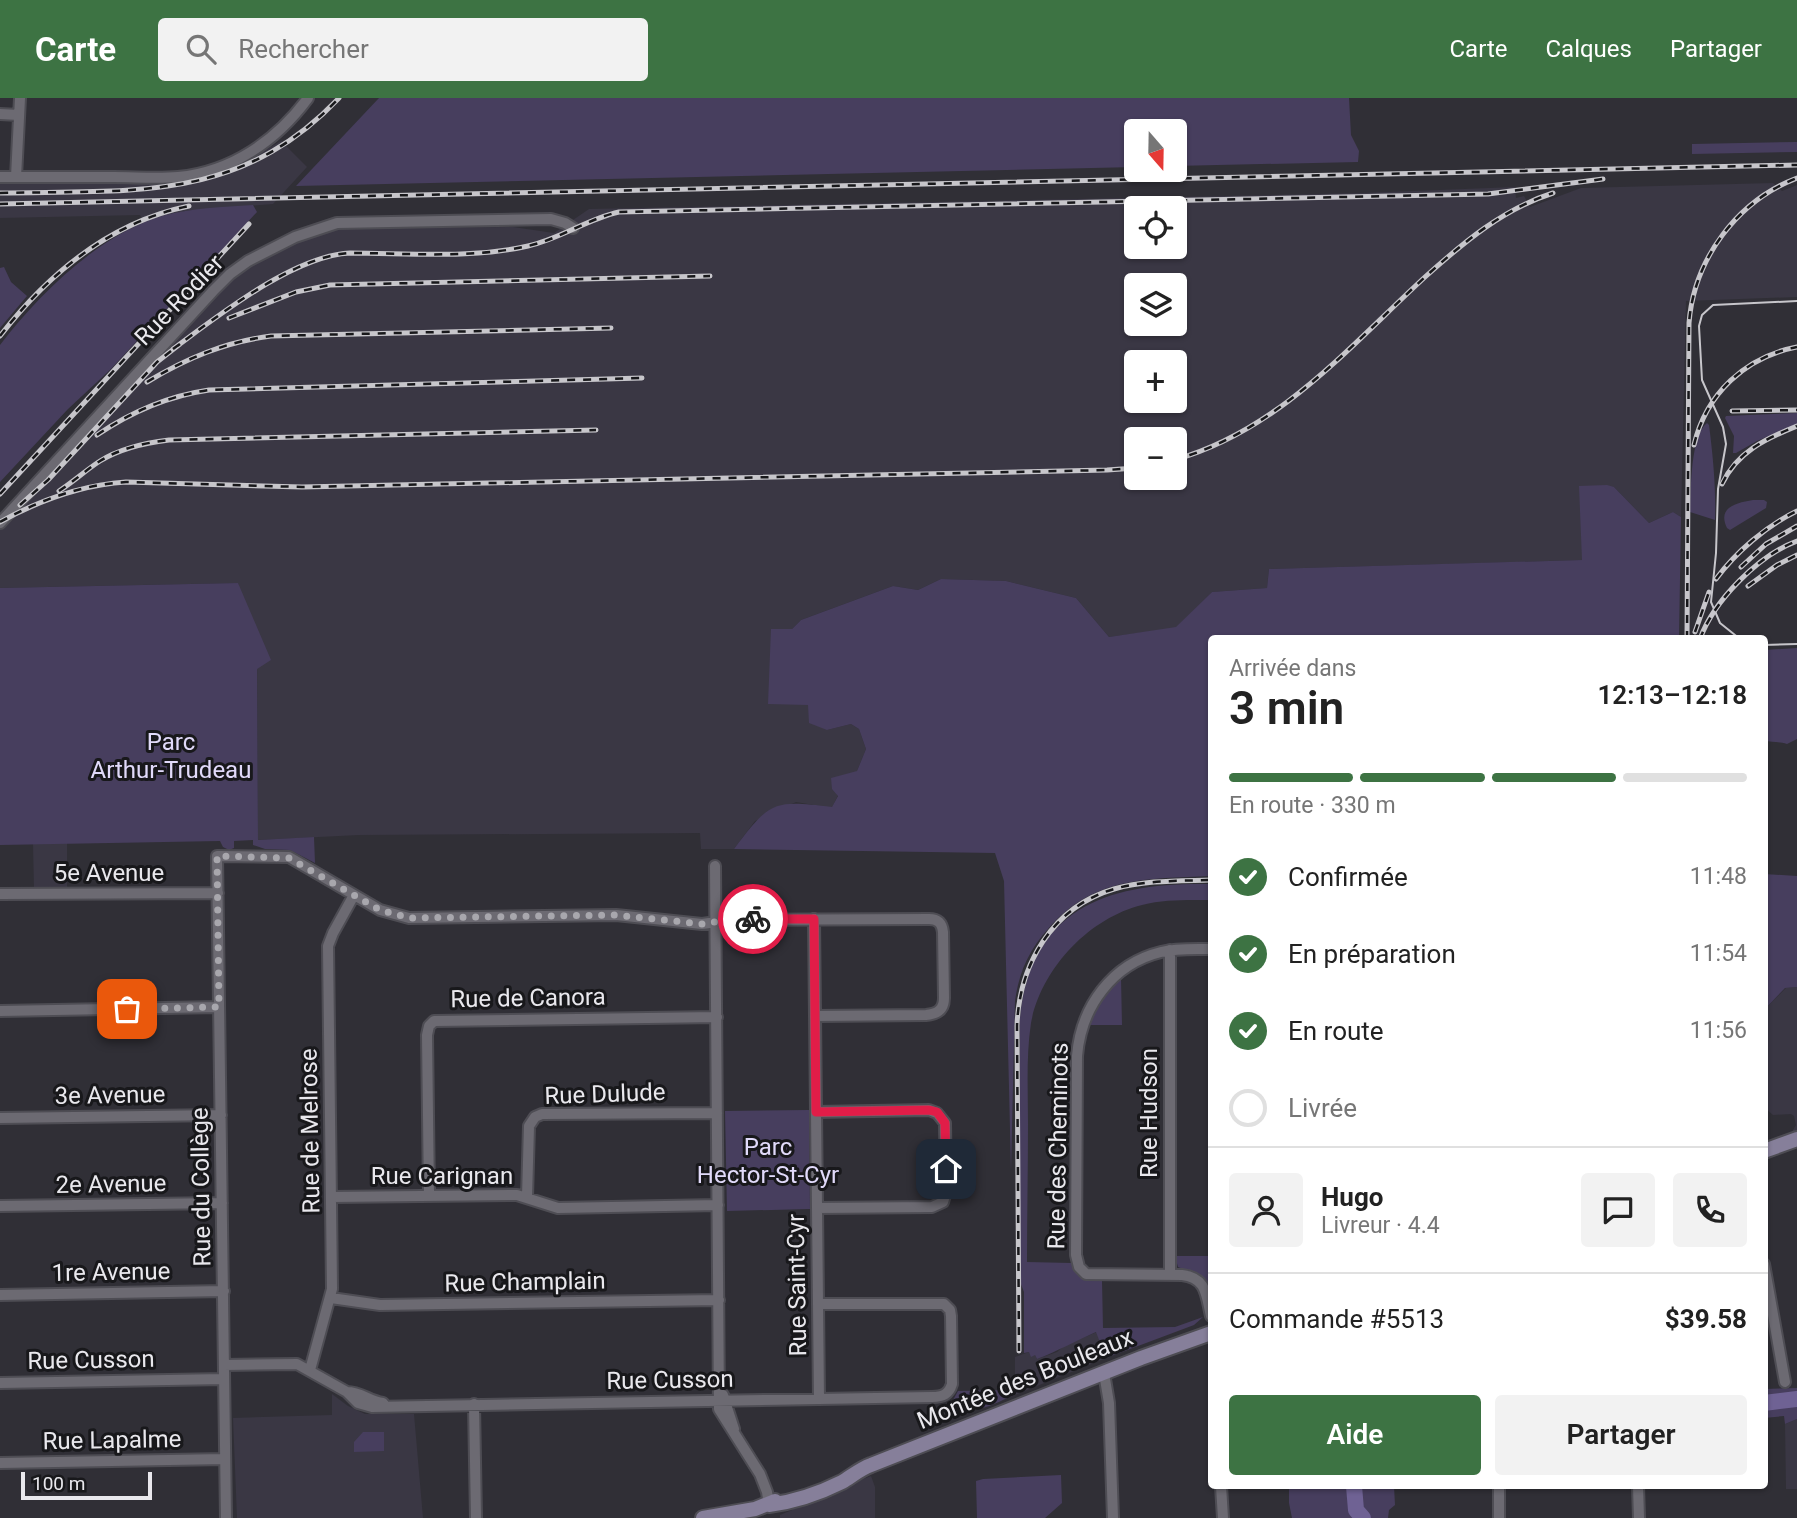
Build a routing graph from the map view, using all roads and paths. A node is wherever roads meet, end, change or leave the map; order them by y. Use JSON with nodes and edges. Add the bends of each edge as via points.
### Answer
{"nodes":[{"id":1,"x":20,"y":98,"type":"edge"},
{"id":2,"x":309,"y":98,"type":"edge"},
{"id":3,"x":0,"y":114,"type":"edge"},
{"id":4,"x":19,"y":115,"type":"junction"},
{"id":5,"x":0,"y":177,"type":"edge"},
{"id":6,"x":16,"y":177,"type":"junction"},
{"id":7,"x":573,"y":228,"type":"dead end"},
{"id":8,"x":0,"y":523,"type":"edge"},
{"id":9,"x":715,"y":866,"type":"dead end"},
{"id":10,"x":218,"y":893,"type":"junction"},
{"id":11,"x":0,"y":894,"type":"edge"},
{"id":12,"x":354,"y":895,"type":"junction"},
{"id":13,"x":814,"y":919,"type":"junction"},
{"id":14,"x":715,"y":922,"type":"junction"},
{"id":15,"x":1208,"y":949,"type":"edge"},
{"id":16,"x":1170,"y":950,"type":"junction"},
{"id":17,"x":219,"y":1007,"type":"junction"},
{"id":18,"x":0,"y":1011,"type":"edge"},
{"id":19,"x":815,"y":1016,"type":"junction"},
{"id":20,"x":717,"y":1017,"type":"junction"},
{"id":21,"x":816,"y":1112,"type":"junction"},
{"id":22,"x":717,"y":1113,"type":"junction"},
{"id":23,"x":221,"y":1115,"type":"junction"},
{"id":24,"x":0,"y":1118,"type":"edge"},
{"id":25,"x":1797,"y":1139,"type":"edge"},
{"id":26,"x":1768,"y":1150,"type":"edge"},
{"id":27,"x":429,"y":1196,"type":"junction"},
{"id":28,"x":332,"y":1197,"type":"junction"},
{"id":29,"x":527,"y":1197,"type":"junction"},
{"id":30,"x":222,"y":1203,"type":"junction"},
{"id":31,"x":718,"y":1205,"type":"junction"},
{"id":32,"x":0,"y":1206,"type":"edge"},
{"id":33,"x":817,"y":1208,"type":"junction"},
{"id":34,"x":1170,"y":1275,"type":"junction"},
{"id":35,"x":1768,"y":1286,"type":"edge"},
{"id":36,"x":223,"y":1292,"type":"junction"},
{"id":37,"x":0,"y":1295,"type":"edge"},
{"id":38,"x":331,"y":1298,"type":"junction"},
{"id":39,"x":719,"y":1300,"type":"junction"},
{"id":40,"x":818,"y":1304,"type":"junction"},
{"id":41,"x":1208,"y":1305,"type":"edge"},
{"id":42,"x":1208,"y":1334,"type":"edge"},
{"id":43,"x":224,"y":1365,"type":"junction"},
{"id":44,"x":310,"y":1370,"type":"junction"},
{"id":45,"x":1104,"y":1373,"type":"junction"},
{"id":46,"x":224,"y":1379,"type":"junction"},
{"id":47,"x":1785,"y":1382,"type":"dead end"},
{"id":48,"x":0,"y":1383,"type":"edge"},
{"id":49,"x":722,"y":1397,"type":"junction"},
{"id":50,"x":819,"y":1399,"type":"junction"},
{"id":51,"x":474,"y":1404,"type":"junction"},
{"id":52,"x":225,"y":1459,"type":"junction"},
{"id":53,"x":0,"y":1463,"type":"edge"},
{"id":54,"x":1221,"y":1489,"type":"edge"},
{"id":55,"x":1499,"y":1489,"type":"edge"},
{"id":56,"x":1638,"y":1489,"type":"edge"},
{"id":57,"x":769,"y":1514,"type":"edge"},
{"id":58,"x":226,"y":1518,"type":"edge"},
{"id":59,"x":475,"y":1518,"type":"edge"},
{"id":60,"x":703,"y":1518,"type":"edge"},
{"id":61,"x":1113,"y":1518,"type":"edge"},
{"id":62,"x":1223,"y":1518,"type":"edge"},
{"id":63,"x":1499,"y":1518,"type":"edge"},
{"id":64,"x":1639,"y":1518,"type":"edge"}],
"edges":[{"from":1,"to":4,"type":"street"},
{"from":2,"to":6,"type":"street","via":[[262,145],[204,172],[167,177]]},
{"from":3,"to":4,"type":"street"},
{"from":4,"to":6,"type":"street"},
{"from":5,"to":6,"type":"street"},
{"from":7,"to":8,"type":"street","name":"Rue Rodier","via":[[551,219],[337,223],[295,236],[230,274]]},
{"from":9,"to":14,"type":"street"},
{"from":10,"to":11,"type":"street","name":"5e Avenue"},
{"from":10,"to":12,"type":"street","name":"Rue du Collège","via":[[217,856],[289,858]]},
{"from":10,"to":17,"type":"street","name":"Rue du Collège"},
{"from":12,"to":14,"type":"street","via":[[387,914],[409,918],[616,915]]},
{"from":12,"to":28,"type":"street","name":"Rue de Melrose","via":[[328,946]]},
{"from":13,"to":14,"type":"street"},
{"from":13,"to":19,"type":"street","name":"Rue Saint-Cyr"},
{"from":13,"to":19,"type":"street","via":[[939,921],[944,998],[942,1007],[931,1014]]},
{"from":14,"to":20,"type":"street"},
{"from":15,"to":16,"type":"street","name":"Rue des Cheminots"},
{"from":16,"to":34,"type":"street","name":"Rue Hudson"},
{"from":16,"to":34,"type":"street","name":"Rue des Cheminots","via":[[1134,962],[1116,975],[1096,997],[1082,1025],[1077,1056],[1076,1255],[1086,1274]]},
{"from":17,"to":18,"type":"street"},
{"from":17,"to":23,"type":"street","name":"Rue du Collège"},
{"from":19,"to":21,"type":"street","name":"Rue Saint-Cyr"},
{"from":20,"to":22,"type":"street"},
{"from":20,"to":27,"type":"street","name":"Rue de Canora","via":[[431,1023],[427,1035]]},
{"from":21,"to":33,"type":"street","name":"Rue Saint-Cyr"},
{"from":21,"to":33,"type":"street","via":[[937,1112],[945,1123],[946,1192],[940,1205],[932,1207]]},
{"from":22,"to":29,"type":"street","name":"Rue Dulude","via":[[535,1117],[529,1126]]},
{"from":22,"to":31,"type":"street"},
{"from":23,"to":24,"type":"street","name":"3e Avenue"},
{"from":23,"to":30,"type":"street","name":"Rue du Collège"},
{"from":25,"to":26,"type":"street"},
{"from":27,"to":28,"type":"street","name":"Rue Carignan"},
{"from":27,"to":29,"type":"street","name":"Rue Carignan"},
{"from":28,"to":38,"type":"street","name":"Rue de Melrose"},
{"from":29,"to":31,"type":"street","name":"Rue Carignan","via":[[558,1208]]},
{"from":30,"to":32,"type":"street","name":"2e Avenue"},
{"from":30,"to":36,"type":"street","name":"Rue du Collège"},
{"from":31,"to":39,"type":"street"},
{"from":33,"to":40,"type":"street","name":"Rue Saint-Cyr"},
{"from":34,"to":41,"type":"street","name":"Rue des Cheminots","via":[[1199,1280]]},
{"from":35,"to":47,"type":"street"},
{"from":36,"to":37,"type":"street","name":"1re Avenue"},
{"from":36,"to":43,"type":"street","name":"Rue du Collège"},
{"from":38,"to":39,"type":"street","name":"Rue Champlain","via":[[380,1305]]},
{"from":38,"to":44,"type":"street","name":"Rue de Melrose"},
{"from":39,"to":49,"type":"street"},
{"from":40,"to":50,"type":"street","name":"Rue Saint-Cyr"},
{"from":40,"to":50,"type":"street","name":"Rue Cusson","via":[[944,1304],[950,1310],[952,1384],[945,1395],[932,1397]]},
{"from":42,"to":45,"type":"street","name":"Montée des Bouleaux"},
{"from":43,"to":44,"type":"street","name":"Rue Cusson","via":[[293,1364]]},
{"from":43,"to":46,"type":"street","name":"Rue du Collège"},
{"from":44,"to":51,"type":"street","name":"Rue Cusson","via":[[367,1406]]},
{"from":45,"to":57,"type":"street","name":"Montée des Bouleaux","via":[[858,1471]]},
{"from":45,"to":61,"type":"street"},
{"from":46,"to":48,"type":"street","name":"Rue Cusson"},
{"from":46,"to":52,"type":"street","name":"Rue du Collège"},
{"from":49,"to":50,"type":"street","name":"Rue Cusson"},
{"from":49,"to":51,"type":"street","name":"Rue Cusson"},
{"from":49,"to":57,"type":"street","via":[[721,1414],[761,1474]]},
{"from":51,"to":59,"type":"street"},
{"from":52,"to":53,"type":"street","name":"Rue Lapalme"},
{"from":52,"to":58,"type":"street","name":"Rue du Collège"},
{"from":54,"to":62,"type":"street"},
{"from":55,"to":63,"type":"street"},
{"from":56,"to":64,"type":"street"},
{"from":57,"to":60,"type":"street","name":"Montée des Bouleaux","via":[[755,1510]]}]}
